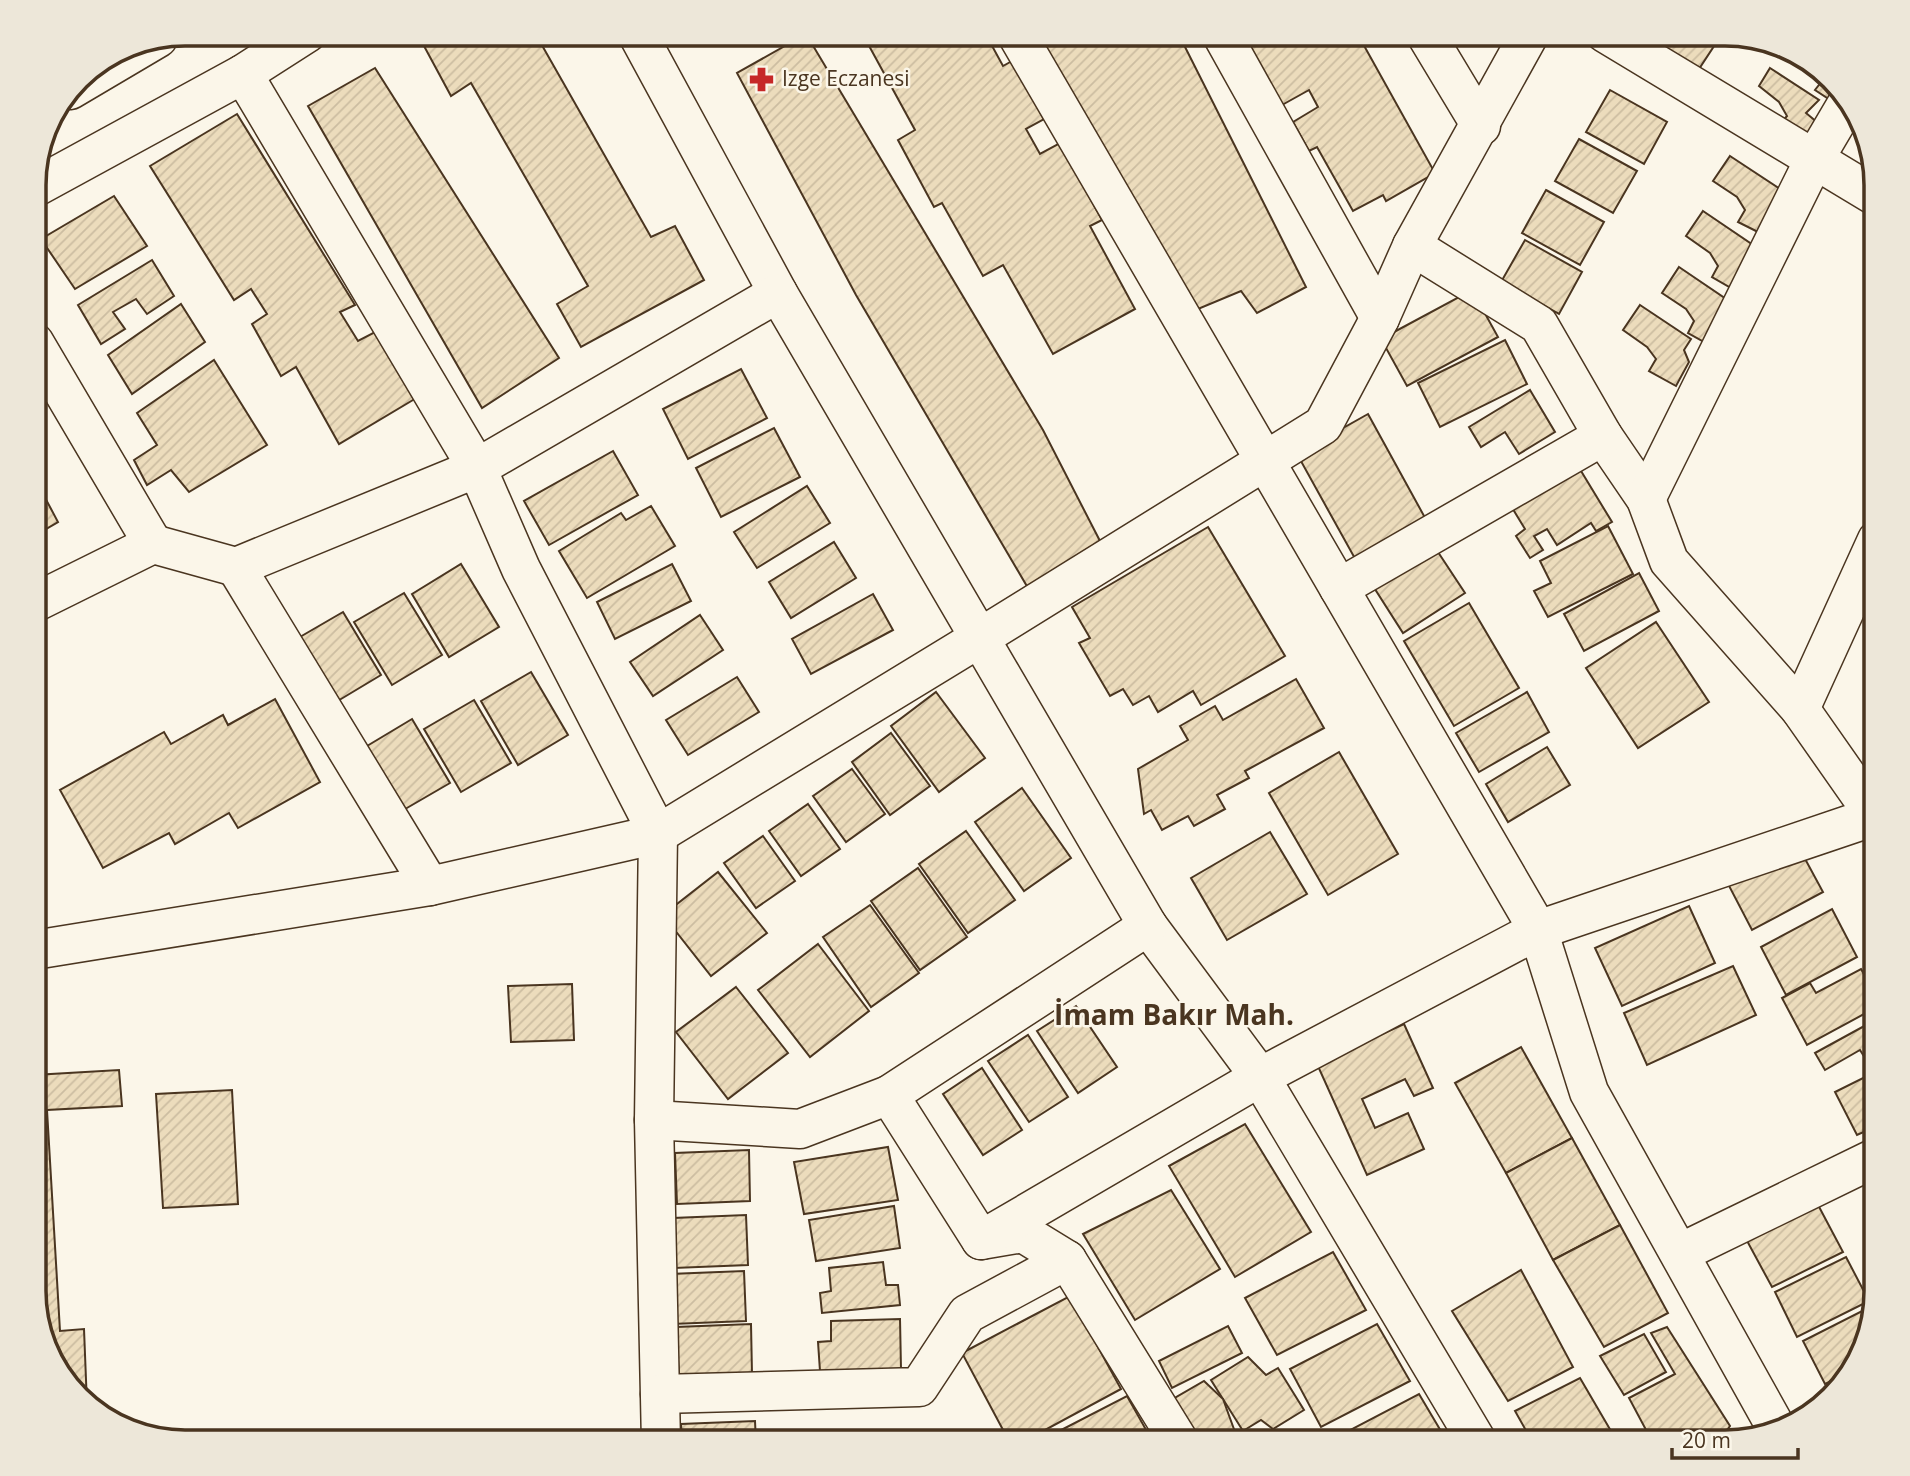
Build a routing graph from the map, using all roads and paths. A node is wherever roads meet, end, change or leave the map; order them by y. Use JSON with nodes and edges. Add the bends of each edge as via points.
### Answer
{"nodes":[{"id":1,"x":287,"y":46,"type":"edge"},
{"id":2,"x":644,"y":46,"type":"edge"},
{"id":3,"x":1024,"y":46,"type":"edge"},
{"id":4,"x":1228,"y":46,"type":"edge"},
{"id":5,"x":1433,"y":46,"type":"edge"},
{"id":6,"x":1523,"y":46,"type":"edge"},
{"id":7,"x":1627,"y":46,"type":"edge"},
{"id":8,"x":243,"y":74,"type":"junction"},
{"id":9,"x":1843,"y":111,"type":"edge"},
{"id":10,"x":1481,"y":125,"type":"junction"},
{"id":11,"x":1815,"y":158,"type":"junction"},
{"id":12,"x":46,"y":181,"type":"edge"},
{"id":13,"x":1864,"y":189,"type":"edge"},
{"id":14,"x":1412,"y":246,"type":"junction"},
{"id":15,"x":778,"y":293,"type":"junction"},
{"id":16,"x":1380,"y":318,"type":"junction"},
{"id":17,"x":46,"y":362,"type":"edge"},
{"id":18,"x":1603,"y":436,"type":"junction"},
{"id":19,"x":1266,"y":462,"type":"junction"},
{"id":20,"x":477,"y":468,"type":"junction"},
{"id":21,"x":1646,"y":499,"type":"junction"},
{"id":22,"x":153,"y":544,"type":"junction"},
{"id":23,"x":236,"y":567,"type":"junction"},
{"id":24,"x":1864,"y":569,"type":"edge"},
{"id":25,"x":1339,"y":588,"type":"junction"},
{"id":26,"x":46,"y":597,"type":"edge"},
{"id":27,"x":981,"y":637,"type":"junction"},
{"id":28,"x":1800,"y":709,"type":"junction"},
{"id":29,"x":1864,"y":799,"type":"edge"},
{"id":30,"x":1864,"y":820,"type":"edge"},
{"id":31,"x":658,"y":834,"type":"junction"},
{"id":32,"x":430,"y":886,"type":"junction"},
{"id":33,"x":1148,"y":926,"type":"junction"},
{"id":34,"x":1538,"y":930,"type":"junction"},
{"id":35,"x":46,"y":948,"type":"edge"},
{"id":36,"x":1260,"y":1077,"type":"junction"},
{"id":37,"x":889,"y":1096,"type":"junction"},
{"id":38,"x":654,"y":1120,"type":"junction"},
{"id":39,"x":1864,"y":1163,"type":"edge"},
{"id":40,"x":981,"y":1240,"type":"junction"},
{"id":41,"x":1680,"y":1254,"type":"junction"},
{"id":42,"x":1067,"y":1260,"type":"junction"},
{"id":43,"x":660,"y":1394,"type":"junction"},
{"id":44,"x":1774,"y":1422,"type":"edge"},
{"id":45,"x":661,"y":1430,"type":"edge"},
{"id":46,"x":1172,"y":1430,"type":"edge"},
{"id":47,"x":1470,"y":1430,"type":"edge"}],
"edges":[{"from":1,"to":8,"type":"street"},
{"from":2,"to":15,"type":"street"},
{"from":3,"to":19,"type":"street"},
{"from":4,"to":16,"type":"street"},
{"from":5,"to":10,"type":"street"},
{"from":6,"to":10,"type":"street"},
{"from":7,"to":11,"type":"street"},
{"from":8,"to":12,"type":"street"},
{"from":8,"to":20,"type":"street"},
{"from":9,"to":11,"type":"street"},
{"from":10,"to":14,"type":"street"},
{"from":11,"to":13,"type":"street"},
{"from":11,"to":21,"type":"street"},
{"from":14,"to":16,"type":"street"},
{"from":14,"to":18,"type":"street","via":[[1539,325]]},
{"from":15,"to":20,"type":"street"},
{"from":15,"to":27,"type":"street"},
{"from":16,"to":19,"type":"street","via":[[1323,425]]},
{"from":17,"to":22,"type":"street"},
{"from":18,"to":21,"type":"street"},
{"from":18,"to":25,"type":"street"},
{"from":19,"to":25,"type":"street"},
{"from":19,"to":27,"type":"street"},
{"from":20,"to":23,"type":"street"},
{"from":20,"to":31,"type":"street","via":[[521,569]]},
{"from":21,"to":28,"type":"street","via":[[1669,561]]},
{"from":22,"to":23,"type":"street"},
{"from":22,"to":26,"type":"street"},
{"from":23,"to":32,"type":"street"},
{"from":24,"to":28,"type":"street"},
{"from":25,"to":34,"type":"street"},
{"from":27,"to":31,"type":"street"},
{"from":27,"to":33,"type":"street"},
{"from":28,"to":29,"type":"street"},
{"from":30,"to":34,"type":"street"},
{"from":31,"to":32,"type":"street"},
{"from":31,"to":38,"type":"street"},
{"from":32,"to":35,"type":"street"},
{"from":33,"to":36,"type":"street"},
{"from":33,"to":37,"type":"street"},
{"from":34,"to":36,"type":"street"},
{"from":34,"to":41,"type":"street","via":[[1589,1092]]},
{"from":36,"to":40,"type":"street"},
{"from":36,"to":47,"type":"street"},
{"from":37,"to":38,"type":"street","via":[[800,1129]]},
{"from":37,"to":40,"type":"street"},
{"from":38,"to":43,"type":"street"},
{"from":39,"to":41,"type":"street"},
{"from":40,"to":42,"type":"street","via":[[1023,1233]]},
{"from":41,"to":44,"type":"street"},
{"from":42,"to":43,"type":"street","via":[[967,1314],[919,1387]]},
{"from":42,"to":46,"type":"street"},
{"from":43,"to":45,"type":"street"}]}
